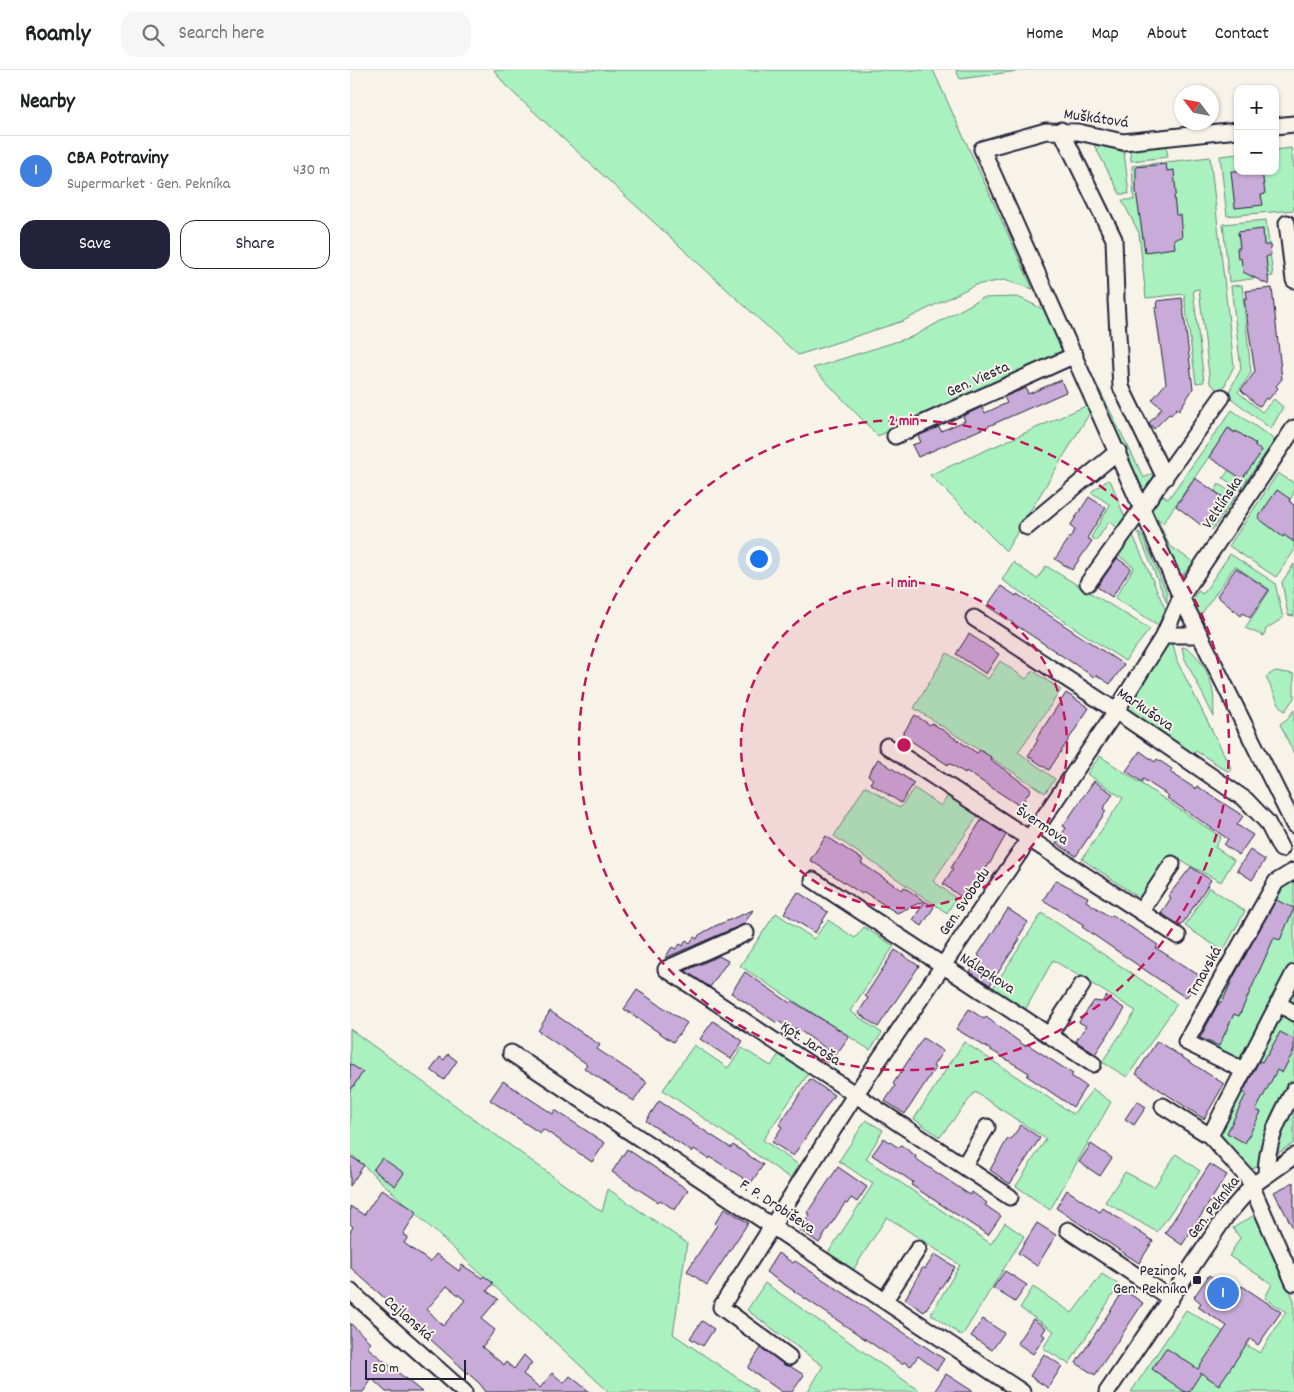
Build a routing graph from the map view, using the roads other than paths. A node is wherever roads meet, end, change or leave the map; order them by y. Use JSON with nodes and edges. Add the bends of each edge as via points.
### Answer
{"nodes":[{"id":1,"x":1294,"y":124,"type":"edge"},
{"id":2,"x":1279,"y":126,"type":"edge"},
{"id":3,"x":1061,"y":130,"type":"junction"},
{"id":4,"x":1234,"y":130,"type":"edge"},
{"id":5,"x":1287,"y":223,"type":"dead end"},
{"id":6,"x":1294,"y":280,"type":"edge"},
{"id":7,"x":1075,"y":355,"type":"junction"},
{"id":8,"x":1222,"y":397,"type":"dead end"},
{"id":9,"x":1294,"y":428,"type":"edge"},
{"id":10,"x":895,"y":436,"type":"dead end"},
{"id":11,"x":1118,"y":451,"type":"junction"},
{"id":12,"x":1164,"y":478,"type":"junction"},
{"id":13,"x":1143,"y":507,"type":"junction"},
{"id":14,"x":1027,"y":527,"type":"dead end"},
{"id":15,"x":1088,"y":583,"type":"dead end"},
{"id":16,"x":1181,"y":597,"type":"junction"},
{"id":17,"x":974,"y":618,"type":"dead end"},
{"id":18,"x":1164,"y":635,"type":"junction"},
{"id":19,"x":1200,"y":635,"type":"junction"},
{"id":20,"x":1116,"y":711,"type":"junction"},
{"id":21,"x":886,"y":746,"type":"dead end"},
{"id":22,"x":1294,"y":825,"type":"edge"},
{"id":23,"x":1030,"y":838,"type":"junction"},
{"id":24,"x":1280,"y":849,"type":"dead end"},
{"id":25,"x":1172,"y":864,"type":"dead end"},
{"id":26,"x":1294,"y":871,"type":"edge"},
{"id":27,"x":813,"y":880,"type":"dead end"},
{"id":28,"x":1140,"y":911,"type":"junction"},
{"id":29,"x":746,"y":932,"type":"dead end"},
{"id":30,"x":1178,"y":936,"type":"dead end"},
{"id":31,"x":942,"y":966,"type":"junction"},
{"id":32,"x":1294,"y":972,"type":"edge"},
{"id":33,"x":1082,"y":985,"type":"dead end"},
{"id":34,"x":1278,"y":1002,"type":"junction"},
{"id":35,"x":1294,"y":1013,"type":"edge"},
{"id":36,"x":1049,"y":1035,"type":"junction"},
{"id":37,"x":511,"y":1053,"type":"dead end"},
{"id":38,"x":1093,"y":1064,"type":"dead end"},
{"id":39,"x":1243,"y":1070,"type":"junction"},
{"id":40,"x":1294,"y":1090,"type":"edge"},
{"id":41,"x":856,"y":1095,"type":"junction"},
{"id":42,"x":1164,"y":1106,"type":"dead end"},
{"id":43,"x":987,"y":1127,"type":"dead end"},
{"id":44,"x":1210,"y":1136,"type":"junction"},
{"id":45,"x":1294,"y":1156,"type":"edge"},
{"id":46,"x":964,"y":1166,"type":"junction"},
{"id":47,"x":1266,"y":1174,"type":"junction"},
{"id":48,"x":1253,"y":1185,"type":"junction"},
{"id":49,"x":1010,"y":1197,"type":"dead end"},
{"id":50,"x":773,"y":1225,"type":"junction"},
{"id":51,"x":1068,"y":1230,"type":"dead end"},
{"id":52,"x":918,"y":1249,"type":"dead end"},
{"id":53,"x":1294,"y":1283,"type":"edge"},
{"id":54,"x":350,"y":1291,"type":"edge"},
{"id":55,"x":1171,"y":1299,"type":"junction"},
{"id":56,"x":885,"y":1300,"type":"junction"},
{"id":57,"x":789,"y":1357,"type":"dead end"},
{"id":58,"x":464,"y":1392,"type":"edge"},
{"id":59,"x":1022,"y":1392,"type":"edge"},
{"id":60,"x":1108,"y":1392,"type":"edge"}],
"edges":[{"from":1,"to":2,"type":"street"},
{"from":3,"to":4,"type":"street","name":"Muškátová","via":[[1123,142]]},
{"from":3,"to":7,"type":"street","name":"Muškátová","via":[[1046,131],[982,149]]},
{"from":3,"to":12,"type":"street","via":[[1114,239],[1121,387]]},
{"from":5,"to":6,"type":"street"},
{"from":7,"to":10,"type":"street","name":"Gen. Viesta"},
{"from":7,"to":11,"type":"street"},
{"from":8,"to":12,"type":"street"},
{"from":9,"to":16,"type":"street","name":"Veltlínska"},
{"from":11,"to":13,"type":"street"},
{"from":11,"to":14,"type":"street"},
{"from":12,"to":13,"type":"street"},
{"from":13,"to":15,"type":"street"},
{"from":13,"to":16,"type":"street"},
{"from":16,"to":18,"type":"street","name":"Gen. Svobodu"},
{"from":16,"to":19,"type":"street"},
{"from":17,"to":20,"type":"street","name":"Markušova"},
{"from":18,"to":19,"type":"street"},
{"from":18,"to":20,"type":"street","name":"Gen. Svobodu"},
{"from":19,"to":22,"type":"street"},
{"from":20,"to":23,"type":"street","name":"Gen. Svobodu"},
{"from":20,"to":24,"type":"street","name":"Markušova","via":[[1246,800],[1267,822]]},
{"from":21,"to":23,"type":"street","name":"Švermova"},
{"from":23,"to":28,"type":"street","name":"Švermova"},
{"from":23,"to":31,"type":"street","name":"Gen. Svobodu"},
{"from":25,"to":28,"type":"street"},
{"from":26,"to":39,"type":"street","name":"Trnavská","via":[[1276,882],[1186,1042]]},
{"from":27,"to":31,"type":"street","name":"Nálepkova"},
{"from":28,"to":30,"type":"street","name":"Švermova"},
{"from":29,"to":41,"type":"street","name":"Kpt. Jaroša","via":[[666,969]]},
{"from":31,"to":36,"type":"street","name":"Nálepkova"},
{"from":31,"to":41,"type":"street","name":"Gen. Svobodu"},
{"from":32,"to":34,"type":"street"},
{"from":33,"to":36,"type":"street"},
{"from":34,"to":35,"type":"street"},
{"from":34,"to":39,"type":"street"},
{"from":36,"to":38,"type":"street","name":"Nálepkova"},
{"from":37,"to":50,"type":"street","name":"F. P. Drobiševa"},
{"from":39,"to":44,"type":"street"},
{"from":40,"to":47,"type":"street","via":[[1267,1148]]},
{"from":41,"to":46,"type":"street","name":"Kpt. Jaroša"},
{"from":41,"to":50,"type":"street","name":"Gen. Svobodu"},
{"from":42,"to":44,"type":"street"},
{"from":43,"to":46,"type":"street"},
{"from":44,"to":48,"type":"street"},
{"from":45,"to":47,"type":"street","name":"Gen. Pekníka"},
{"from":46,"to":49,"type":"street","name":"Kpt. Jaroša"},
{"from":47,"to":48,"type":"street","name":"Gen. Pekníka"},
{"from":48,"to":53,"type":"street"},
{"from":48,"to":55,"type":"street","name":"Gen. Pekníka","via":[[1226,1216]]},
{"from":50,"to":56,"type":"street","name":"F. P. Drobiševa"},
{"from":50,"to":57,"type":"street","name":"Gen. Svobodu","via":[[721,1307]]},
{"from":51,"to":55,"type":"street"},
{"from":52,"to":56,"type":"street"},
{"from":54,"to":58,"type":"street","name":"Cajlanská"},
{"from":55,"to":60,"type":"street","name":"Gen. Pekníka"},
{"from":56,"to":59,"type":"street","name":"F. P. Drobiševa"}]}
